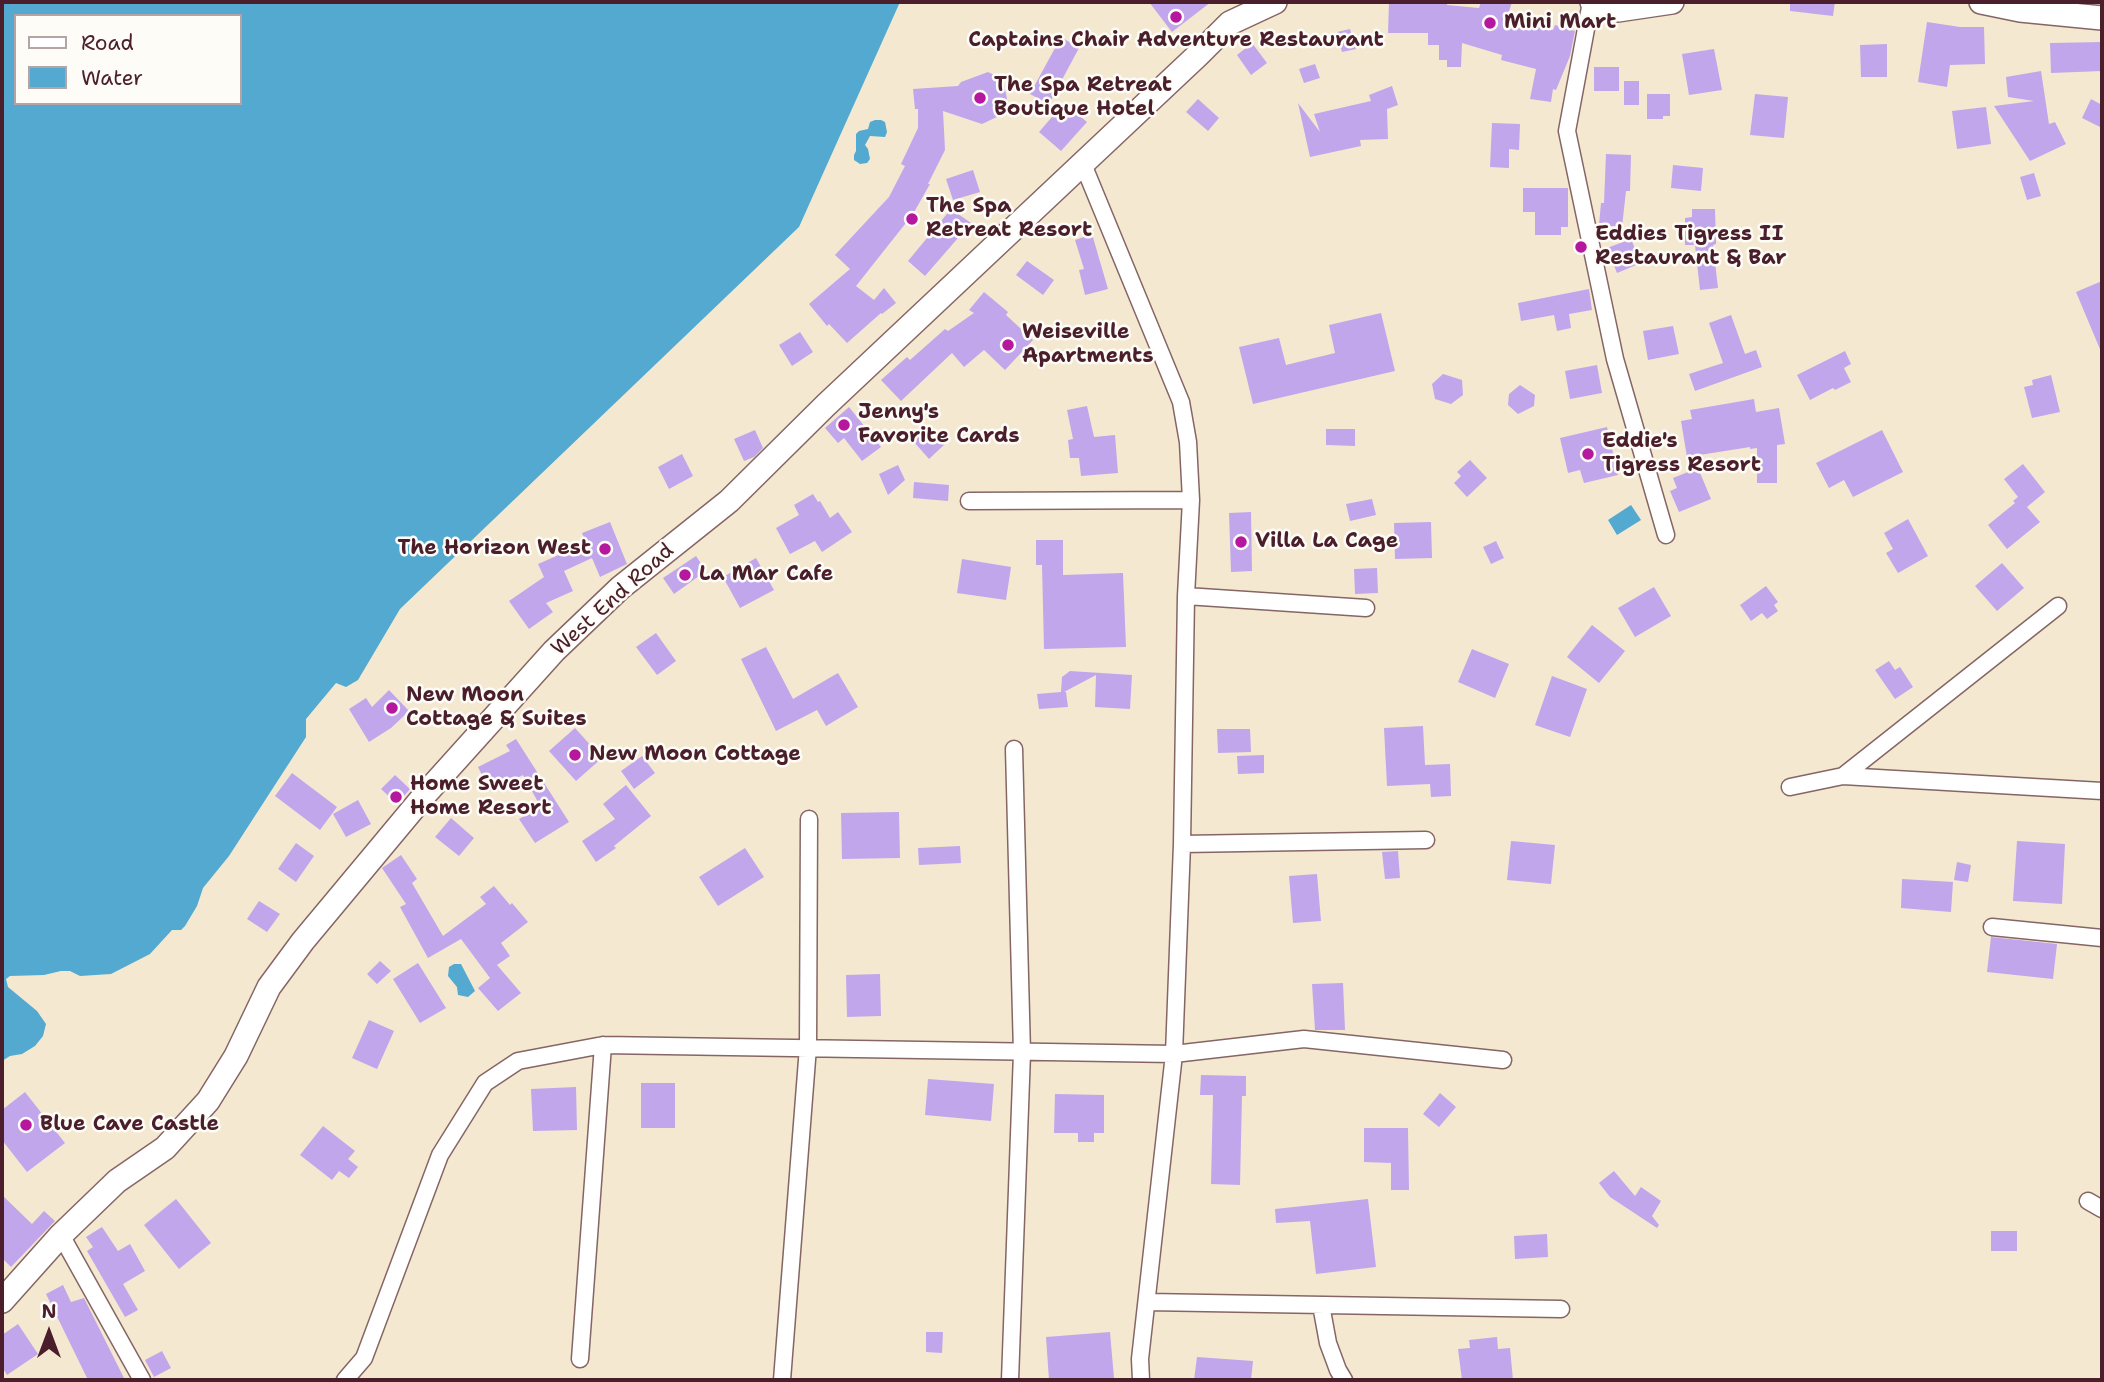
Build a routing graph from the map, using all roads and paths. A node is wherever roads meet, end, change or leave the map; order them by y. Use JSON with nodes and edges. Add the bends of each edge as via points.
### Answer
{"nodes":[{"id":1,"x":1275,"y":2,"type":"edge"},
{"id":2,"x":1591,"y":2,"type":"edge"},
{"id":3,"x":1672,"y":2,"type":"edge"},
{"id":4,"x":1981,"y":2,"type":"edge"},
{"id":5,"x":2102,"y":18,"type":"edge"},
{"id":6,"x":1083,"y":164,"type":"junction"},
{"id":7,"x":1191,"y":500,"type":"junction"},
{"id":8,"x":969,"y":501,"type":"dead end"},
{"id":9,"x":1666,"y":535,"type":"dead end"},
{"id":10,"x":1186,"y":596,"type":"junction"},
{"id":11,"x":2058,"y":606,"type":"dead end"},
{"id":12,"x":1366,"y":608,"type":"dead end"},
{"id":13,"x":1014,"y":749,"type":"dead end"},
{"id":14,"x":1843,"y":776,"type":"junction"},
{"id":15,"x":1790,"y":787,"type":"dead end"},
{"id":16,"x":2102,"y":792,"type":"edge"},
{"id":17,"x":809,"y":819,"type":"dead end"},
{"id":18,"x":1426,"y":840,"type":"dead end"},
{"id":19,"x":1182,"y":844,"type":"junction"},
{"id":20,"x":1992,"y":927,"type":"dead end"},
{"id":21,"x":2102,"y":938,"type":"edge"},
{"id":22,"x":603,"y":1045,"type":"junction"},
{"id":23,"x":808,"y":1047,"type":"junction"},
{"id":24,"x":1022,"y":1053,"type":"junction"},
{"id":25,"x":1174,"y":1054,"type":"junction"},
{"id":26,"x":1503,"y":1060,"type":"dead end"},
{"id":27,"x":61,"y":1235,"type":"junction"},
{"id":28,"x":2,"y":1301,"type":"edge"},
{"id":29,"x":1147,"y":1302,"type":"junction"},
{"id":30,"x":1321,"y":1305,"type":"junction"},
{"id":31,"x":1561,"y":1309,"type":"dead end"},
{"id":32,"x":580,"y":1359,"type":"dead end"},
{"id":33,"x":142,"y":1380,"type":"edge"},
{"id":34,"x":345,"y":1380,"type":"edge"},
{"id":35,"x":782,"y":1380,"type":"edge"},
{"id":36,"x":1010,"y":1380,"type":"edge"},
{"id":37,"x":1140,"y":1380,"type":"edge"},
{"id":38,"x":1344,"y":1380,"type":"edge"}],
"edges":[{"from":1,"to":6,"type":"main road","name":"West End Road","via":[[1230,23]]},
{"from":2,"to":3,"type":"main road","via":[[1618,10]]},
{"from":2,"to":9,"type":"street","via":[[1567,131],[1615,359]]},
{"from":4,"to":5,"type":"main road"},
{"from":6,"to":7,"type":"street","via":[[1181,402]]},
{"from":6,"to":27,"type":"main road","name":"West End Road","via":[[729,501],[620,589],[554,651],[428,791],[303,941],[269,987],[208,1101],[165,1147],[117,1181]]},
{"from":7,"to":8,"type":"street"},
{"from":7,"to":10,"type":"street"},
{"from":10,"to":12,"type":"street"},
{"from":10,"to":19,"type":"street"},
{"from":11,"to":14,"type":"street"},
{"from":13,"to":24,"type":"street"},
{"from":14,"to":15,"type":"street"},
{"from":14,"to":16,"type":"street"},
{"from":17,"to":23,"type":"street"},
{"from":18,"to":19,"type":"street"},
{"from":19,"to":25,"type":"street"},
{"from":20,"to":21,"type":"street"},
{"from":22,"to":23,"type":"street"},
{"from":22,"to":32,"type":"street"},
{"from":22,"to":34,"type":"street","via":[[518,1061],[485,1083],[440,1155],[364,1358]]},
{"from":23,"to":24,"type":"street"},
{"from":23,"to":35,"type":"street"},
{"from":24,"to":25,"type":"street"},
{"from":24,"to":36,"type":"street"},
{"from":25,"to":26,"type":"street","via":[[1304,1039]]},
{"from":25,"to":29,"type":"street"},
{"from":27,"to":28,"type":"main road","name":"West End Road"},
{"from":27,"to":33,"type":"street"},
{"from":29,"to":30,"type":"street"},
{"from":29,"to":37,"type":"street"},
{"from":30,"to":31,"type":"street"},
{"from":30,"to":38,"type":"street","via":[[1328,1343]]}]}
